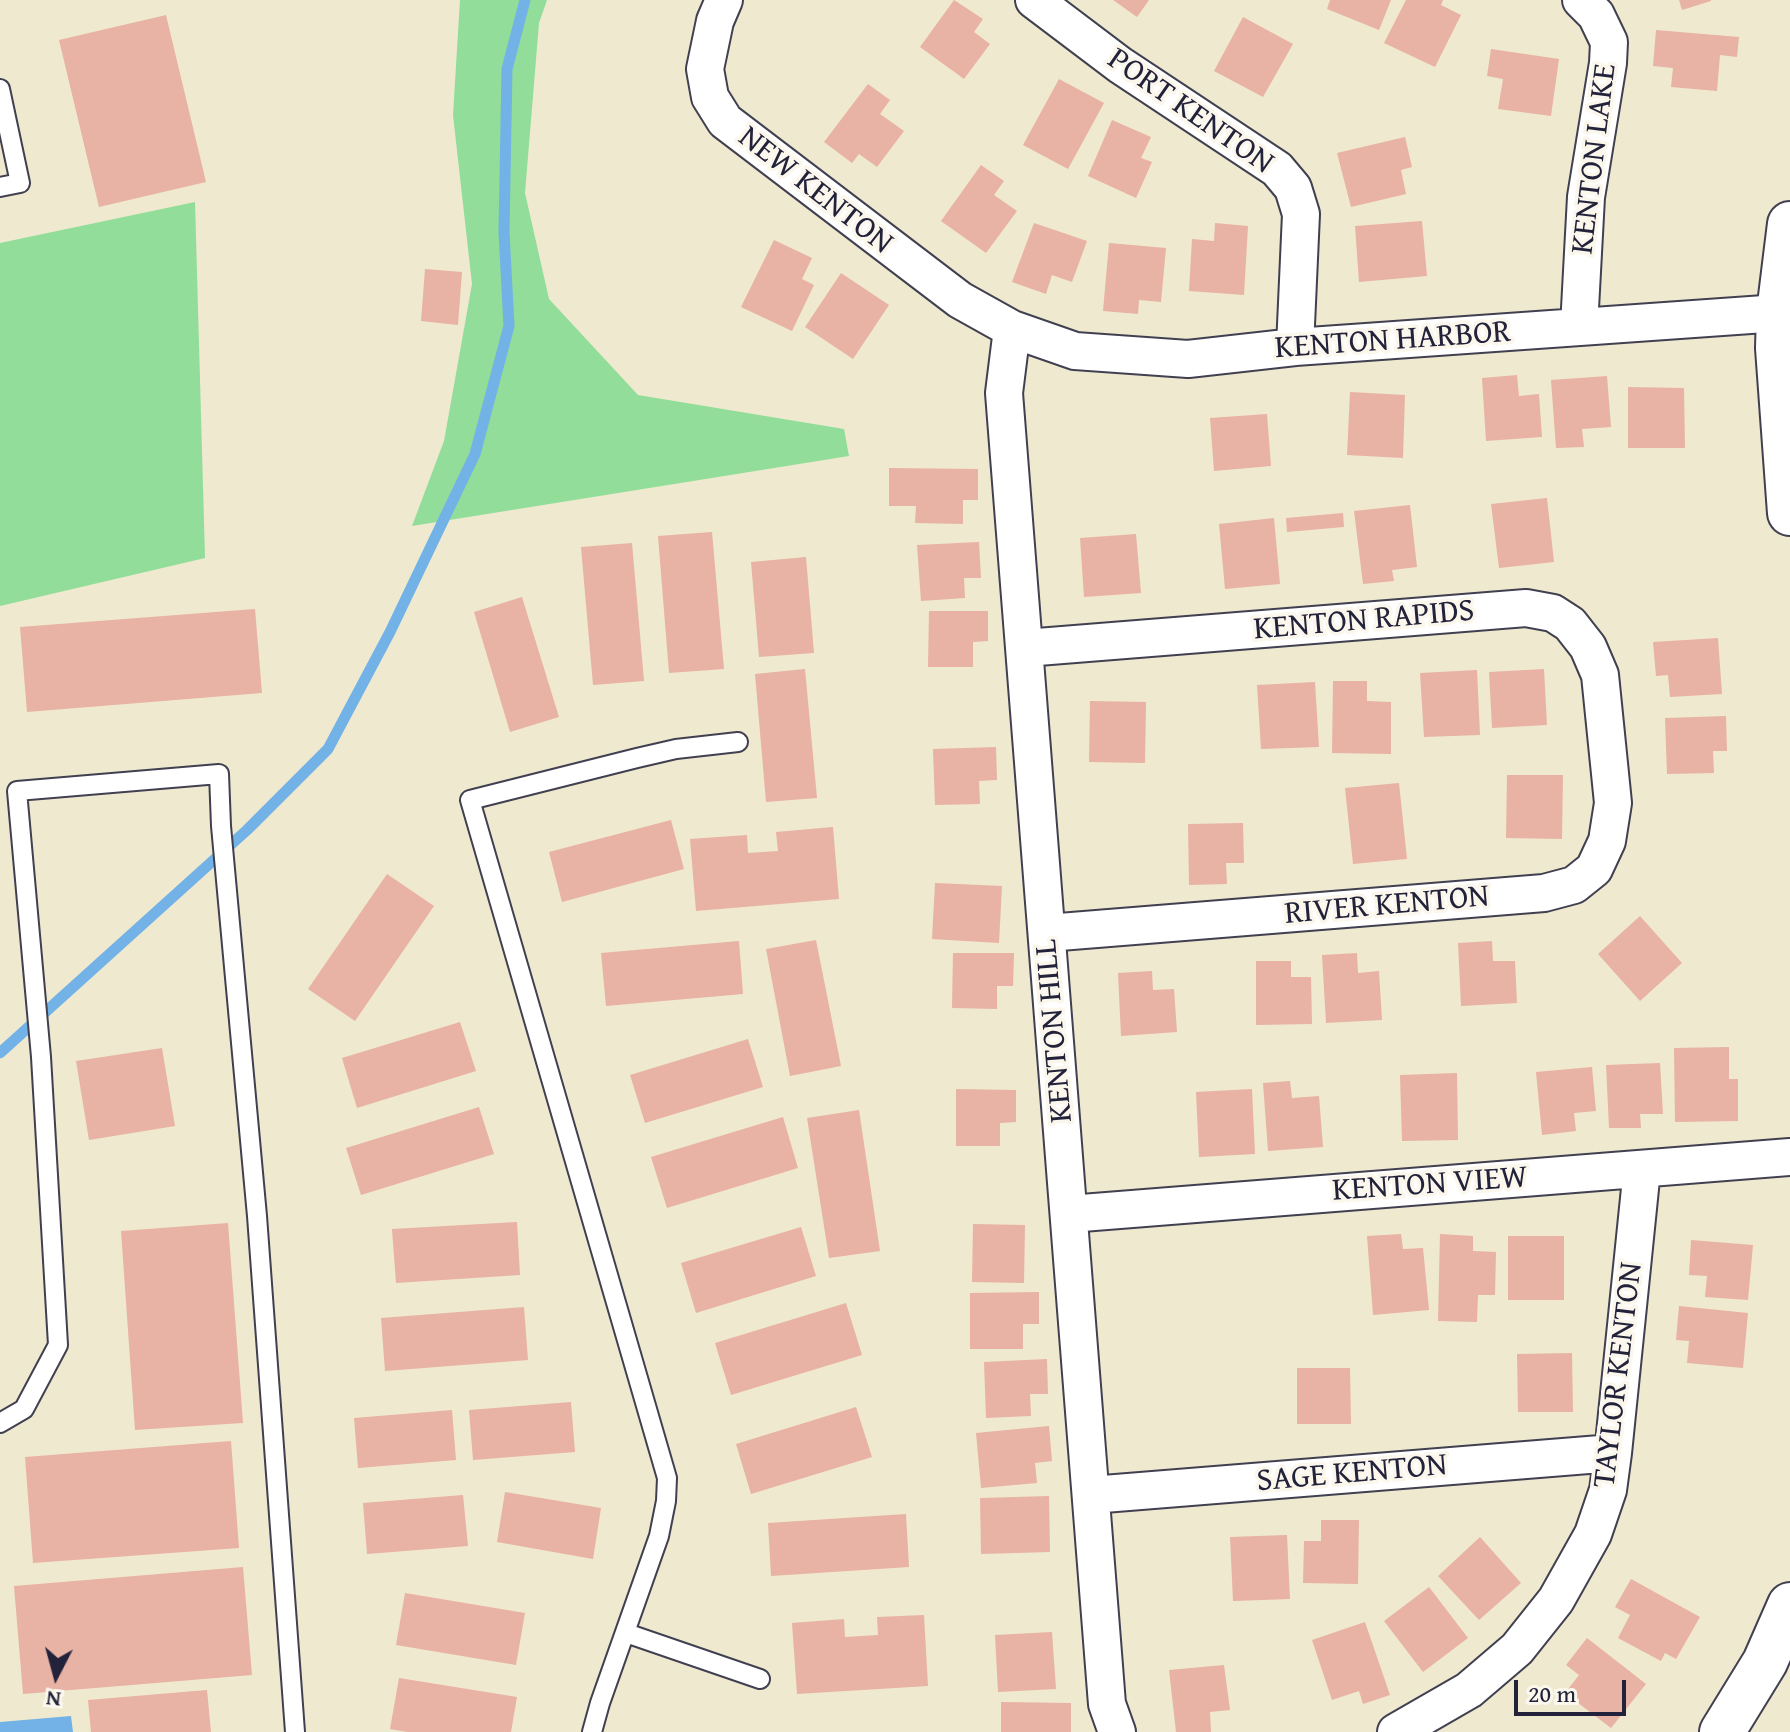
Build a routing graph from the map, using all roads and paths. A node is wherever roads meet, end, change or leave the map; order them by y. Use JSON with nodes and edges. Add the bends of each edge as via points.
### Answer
{"nodes":[{"id":1,"x":724,"y":0,"type":"edge"},
{"id":2,"x":1034,"y":0,"type":"edge"},
{"id":3,"x":1581,"y":0,"type":"edge"},
{"id":4,"x":0,"y":89,"type":"edge"},
{"id":5,"x":0,"y":187,"type":"edge"},
{"id":6,"x":1790,"y":224,"type":"edge"},
{"id":7,"x":1779,"y":313,"type":"junction"},
{"id":8,"x":1579,"y":327,"type":"junction"},
{"id":9,"x":1012,"y":329,"type":"junction"},
{"id":10,"x":1295,"y":347,"type":"junction"},
{"id":11,"x":1790,"y":513,"type":"edge"},
{"id":12,"x":1025,"y":648,"type":"junction"},
{"id":13,"x":738,"y":742,"type":"dead end"},
{"id":14,"x":1608,"y":746,"type":"joint"},
{"id":15,"x":1047,"y":933,"type":"junction"},
{"id":16,"x":1790,"y":1157,"type":"edge"},
{"id":17,"x":1642,"y":1169,"type":"junction"},
{"id":18,"x":1069,"y":1214,"type":"junction"},
{"id":19,"x":0,"y":1423,"type":"edge"},
{"id":20,"x":1613,"y":1453,"type":"junction"},
{"id":21,"x":1091,"y":1495,"type":"junction"},
{"id":22,"x":1790,"y":1605,"type":"edge"},
{"id":23,"x":626,"y":1633,"type":"junction"},
{"id":24,"x":760,"y":1679,"type":"dead end"},
{"id":25,"x":295,"y":1732,"type":"edge"},
{"id":26,"x":592,"y":1732,"type":"edge"},
{"id":27,"x":1117,"y":1732,"type":"edge"},
{"id":28,"x":1396,"y":1732,"type":"edge"},
{"id":29,"x":1722,"y":1732,"type":"edge"}],
"edges":[{"from":1,"to":9,"type":"street","name":"NEW KENTON","via":[[705,69],[710,97],[725,121],[926,276]]},
{"from":2,"to":10,"type":"street","name":"PORT KENTON","via":[[1120,65],[1277,169],[1293,188],[1301,214]]},
{"from":3,"to":8,"type":"street","name":"KENTON LAKE","via":[[1596,15],[1609,42],[1586,197]]},
{"from":4,"to":5,"type":"lane","via":[[20,183]]},
{"from":6,"to":7,"type":"street"},
{"from":7,"to":8,"type":"street","name":"KENTON HARBOR"},
{"from":7,"to":11,"type":"street"},
{"from":8,"to":10,"type":"street","name":"KENTON HARBOR"},
{"from":9,"to":10,"type":"street","name":"KENTON HARBOR","via":[[1075,351],[1135,357],[1188,359]]},
{"from":9,"to":12,"type":"street","name":"KENTON HILL","via":[[1004,393]]},
{"from":12,"to":14,"type":"street","name":"KENTON RAPIDS","via":[[1526,608],[1553,613],[1588,647],[1600,675]]},
{"from":12,"to":15,"type":"street","name":"KENTON HILL"},
{"from":13,"to":23,"type":"lane","via":[[676,749],[470,800],[667,1478],[659,1536]]},
{"from":14,"to":15,"type":"street","name":"RIVER KENTON","via":[[1613,803],[1607,841],[1594,869],[1574,885],[1544,893]]},
{"from":15,"to":18,"type":"street","name":"KENTON HILL"},
{"from":16,"to":17,"type":"street","name":"KENTON VIEW"},
{"from":17,"to":18,"type":"street","name":"KENTON VIEW"},
{"from":17,"to":20,"type":"street","name":"TAYLOR KENTON"},
{"from":18,"to":21,"type":"street","name":"KENTON HILL"},
{"from":19,"to":25,"type":"lane","via":[[24,1409],[58,1345],[41,1057],[17,791],[219,774]]},
{"from":20,"to":21,"type":"street","name":"SAGE KENTON"},
{"from":20,"to":28,"type":"street","name":"TAYLOR KENTON","via":[[1608,1490],[1593,1534],[1556,1600],[1517,1649],[1469,1690]]},
{"from":21,"to":27,"type":"street","name":"KENTON HILL","via":[[1107,1704]]},
{"from":22,"to":29,"type":"street","via":[[1765,1662]]},
{"from":23,"to":24,"type":"lane"},
{"from":23,"to":26,"type":"lane"}]}
